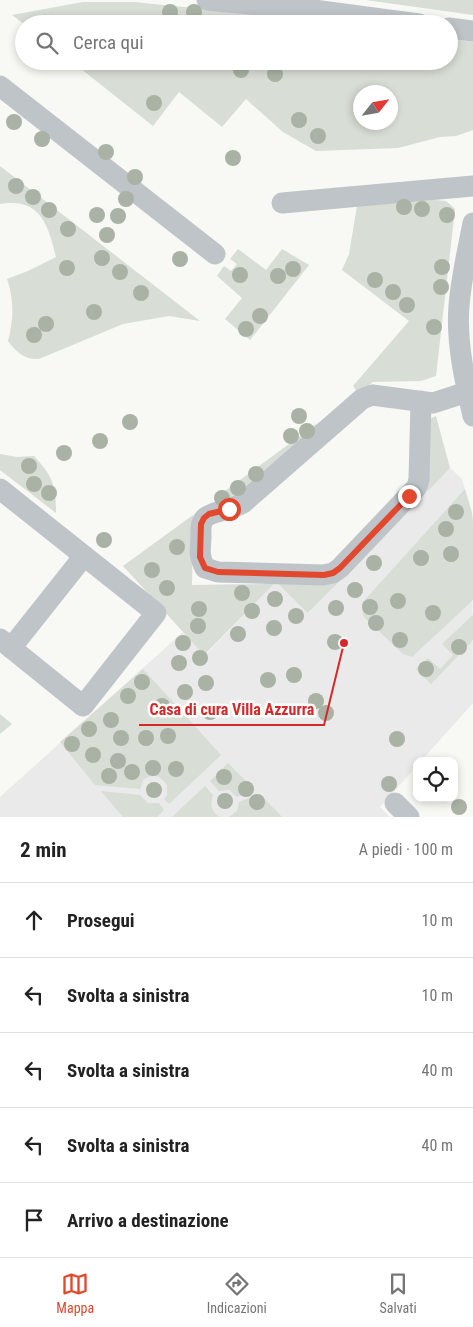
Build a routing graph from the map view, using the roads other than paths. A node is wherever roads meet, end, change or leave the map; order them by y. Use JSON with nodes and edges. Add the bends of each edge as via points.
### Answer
{"nodes":[{"id":1,"x":207,"y":0,"type":"edge"},
{"id":2,"x":352,"y":15,"type":"edge"},
{"id":3,"x":458,"y":29,"type":"edge"},
{"id":4,"x":473,"y":31,"type":"edge"},
{"id":5,"x":0,"y":86,"type":"edge"},
{"id":6,"x":473,"y":186,"type":"edge"},
{"id":7,"x":282,"y":203,"type":"dead end"},
{"id":8,"x":473,"y":223,"type":"edge"},
{"id":9,"x":215,"y":254,"type":"dead end"},
{"id":10,"x":467,"y":392,"type":"junction"},
{"id":11,"x":420,"y":402,"type":"junction"},
{"id":12,"x":473,"y":416,"type":"edge"},
{"id":13,"x":0,"y":489,"type":"edge"},
{"id":14,"x":84,"y":556,"type":"junction"},
{"id":15,"x":6,"y":644,"type":"edge"}],
"edges":[{"from":1,"to":2,"type":"street"},
{"from":3,"to":4,"type":"street"},
{"from":5,"to":9,"type":"street"},
{"from":6,"to":7,"type":"street"},
{"from":8,"to":10,"type":"street","via":[[459,307]]},
{"from":10,"to":11,"type":"street","via":[[433,403]]},
{"from":10,"to":12,"type":"street"},
{"from":11,"to":11,"type":"street","via":[[372,394],[367,396],[244,503],[209,514],[201,524],[200,557],[205,568],[218,572],[324,575],[340,568],[417,487]]},
{"from":13,"to":14,"type":"street"},
{"from":14,"to":15,"type":"street"},
{"from":14,"to":15,"type":"street","via":[[156,613],[83,706]]}]}
